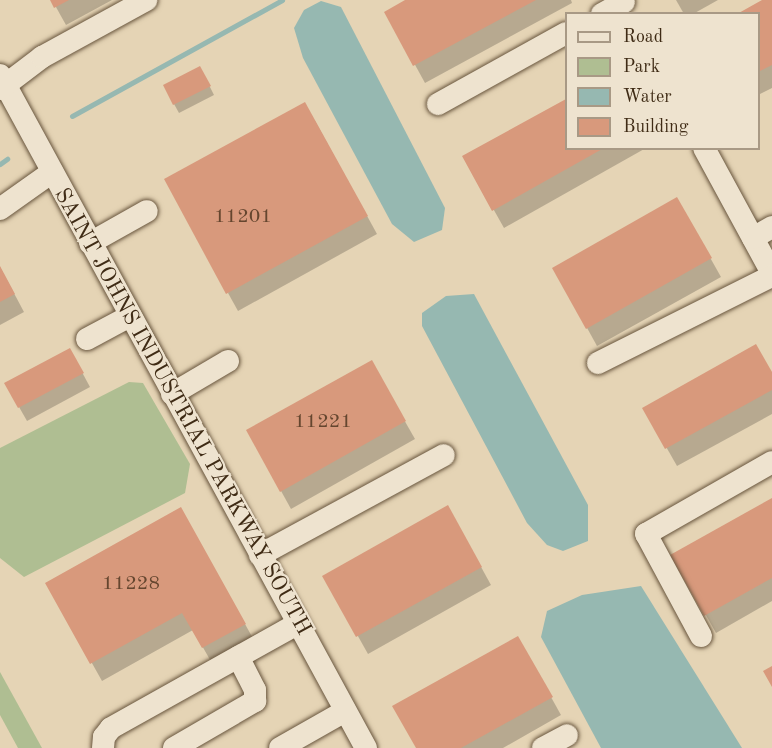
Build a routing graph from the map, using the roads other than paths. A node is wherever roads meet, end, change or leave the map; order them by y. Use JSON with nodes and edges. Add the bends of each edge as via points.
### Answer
{"nodes":[{"id":1,"x":146,"y":0,"type":"edge"},
{"id":2,"x":626,"y":5,"type":"edge"},
{"id":3,"x":607,"y":12,"type":"edge"},
{"id":4,"x":565,"y":34,"type":"edge"},
{"id":5,"x":2,"y":83,"type":"edge"},
{"id":6,"x":438,"y":104,"type":"dead end"},
{"id":7,"x":705,"y":150,"type":"edge"},
{"id":8,"x":52,"y":172,"type":"junction"},
{"id":9,"x":0,"y":209,"type":"edge"},
{"id":10,"x":147,"y":211,"type":"dead end"},
{"id":11,"x":763,"y":232,"type":"edge"},
{"id":12,"x":90,"y":243,"type":"junction"},
{"id":13,"x":772,"y":274,"type":"edge"},
{"id":14,"x":130,"y":316,"type":"junction"},
{"id":15,"x":87,"y":339,"type":"dead end"},
{"id":16,"x":228,"y":361,"type":"dead end"},
{"id":17,"x":598,"y":363,"type":"dead end"},
{"id":18,"x":172,"y":394,"type":"junction"},
{"id":19,"x":444,"y":455,"type":"dead end"},
{"id":20,"x":772,"y":462,"type":"edge"},
{"id":21,"x":260,"y":555,"type":"junction"},
{"id":22,"x":297,"y":624,"type":"junction"},
{"id":23,"x":701,"y":636,"type":"dead end"},
{"id":24,"x":238,"y":657,"type":"junction"},
{"id":25,"x":345,"y":711,"type":"junction"},
{"id":26,"x":567,"y":735,"type":"dead end"},
{"id":27,"x":103,"y":748,"type":"edge"},
{"id":28,"x":174,"y":748,"type":"edge"},
{"id":29,"x":280,"y":748,"type":"edge"},
{"id":30,"x":366,"y":748,"type":"edge"},
{"id":31,"x":543,"y":748,"type":"edge"}],
"edges":[{"from":1,"to":5,"type":"street"},
{"from":2,"to":3,"type":"street"},
{"from":4,"to":6,"type":"street"},
{"from":5,"to":8,"type":"street","name":"SAINT JOHNS INDUSTRIAL PARKWAY SOUTH"},
{"from":7,"to":11,"type":"street"},
{"from":8,"to":9,"type":"street"},
{"from":8,"to":12,"type":"street","name":"SAINT JOHNS INDUSTRIAL PARKWAY SOUTH"},
{"from":10,"to":12,"type":"street"},
{"from":11,"to":13,"type":"street"},
{"from":12,"to":14,"type":"street","name":"SAINT JOHNS INDUSTRIAL PARKWAY SOUTH"},
{"from":13,"to":17,"type":"street"},
{"from":14,"to":15,"type":"street"},
{"from":14,"to":18,"type":"street","name":"SAINT JOHNS INDUSTRIAL PARKWAY SOUTH"},
{"from":16,"to":18,"type":"street"},
{"from":18,"to":21,"type":"street","name":"SAINT JOHNS INDUSTRIAL PARKWAY SOUTH"},
{"from":19,"to":21,"type":"street"},
{"from":20,"to":23,"type":"street","via":[[646,534]]},
{"from":21,"to":22,"type":"street","name":"SAINT JOHNS INDUSTRIAL PARKWAY SOUTH"},
{"from":22,"to":24,"type":"street"},
{"from":22,"to":25,"type":"street","name":"SAINT JOHNS INDUSTRIAL PARKWAY SOUTH"},
{"from":24,"to":27,"type":"street","via":[[111,728]]},
{"from":24,"to":28,"type":"street","via":[[255,690],[255,701]]},
{"from":25,"to":29,"type":"street"},
{"from":25,"to":30,"type":"street","name":"SAINT JOHNS INDUSTRIAL PARKWAY SOUTH"},
{"from":26,"to":31,"type":"street"}]}
